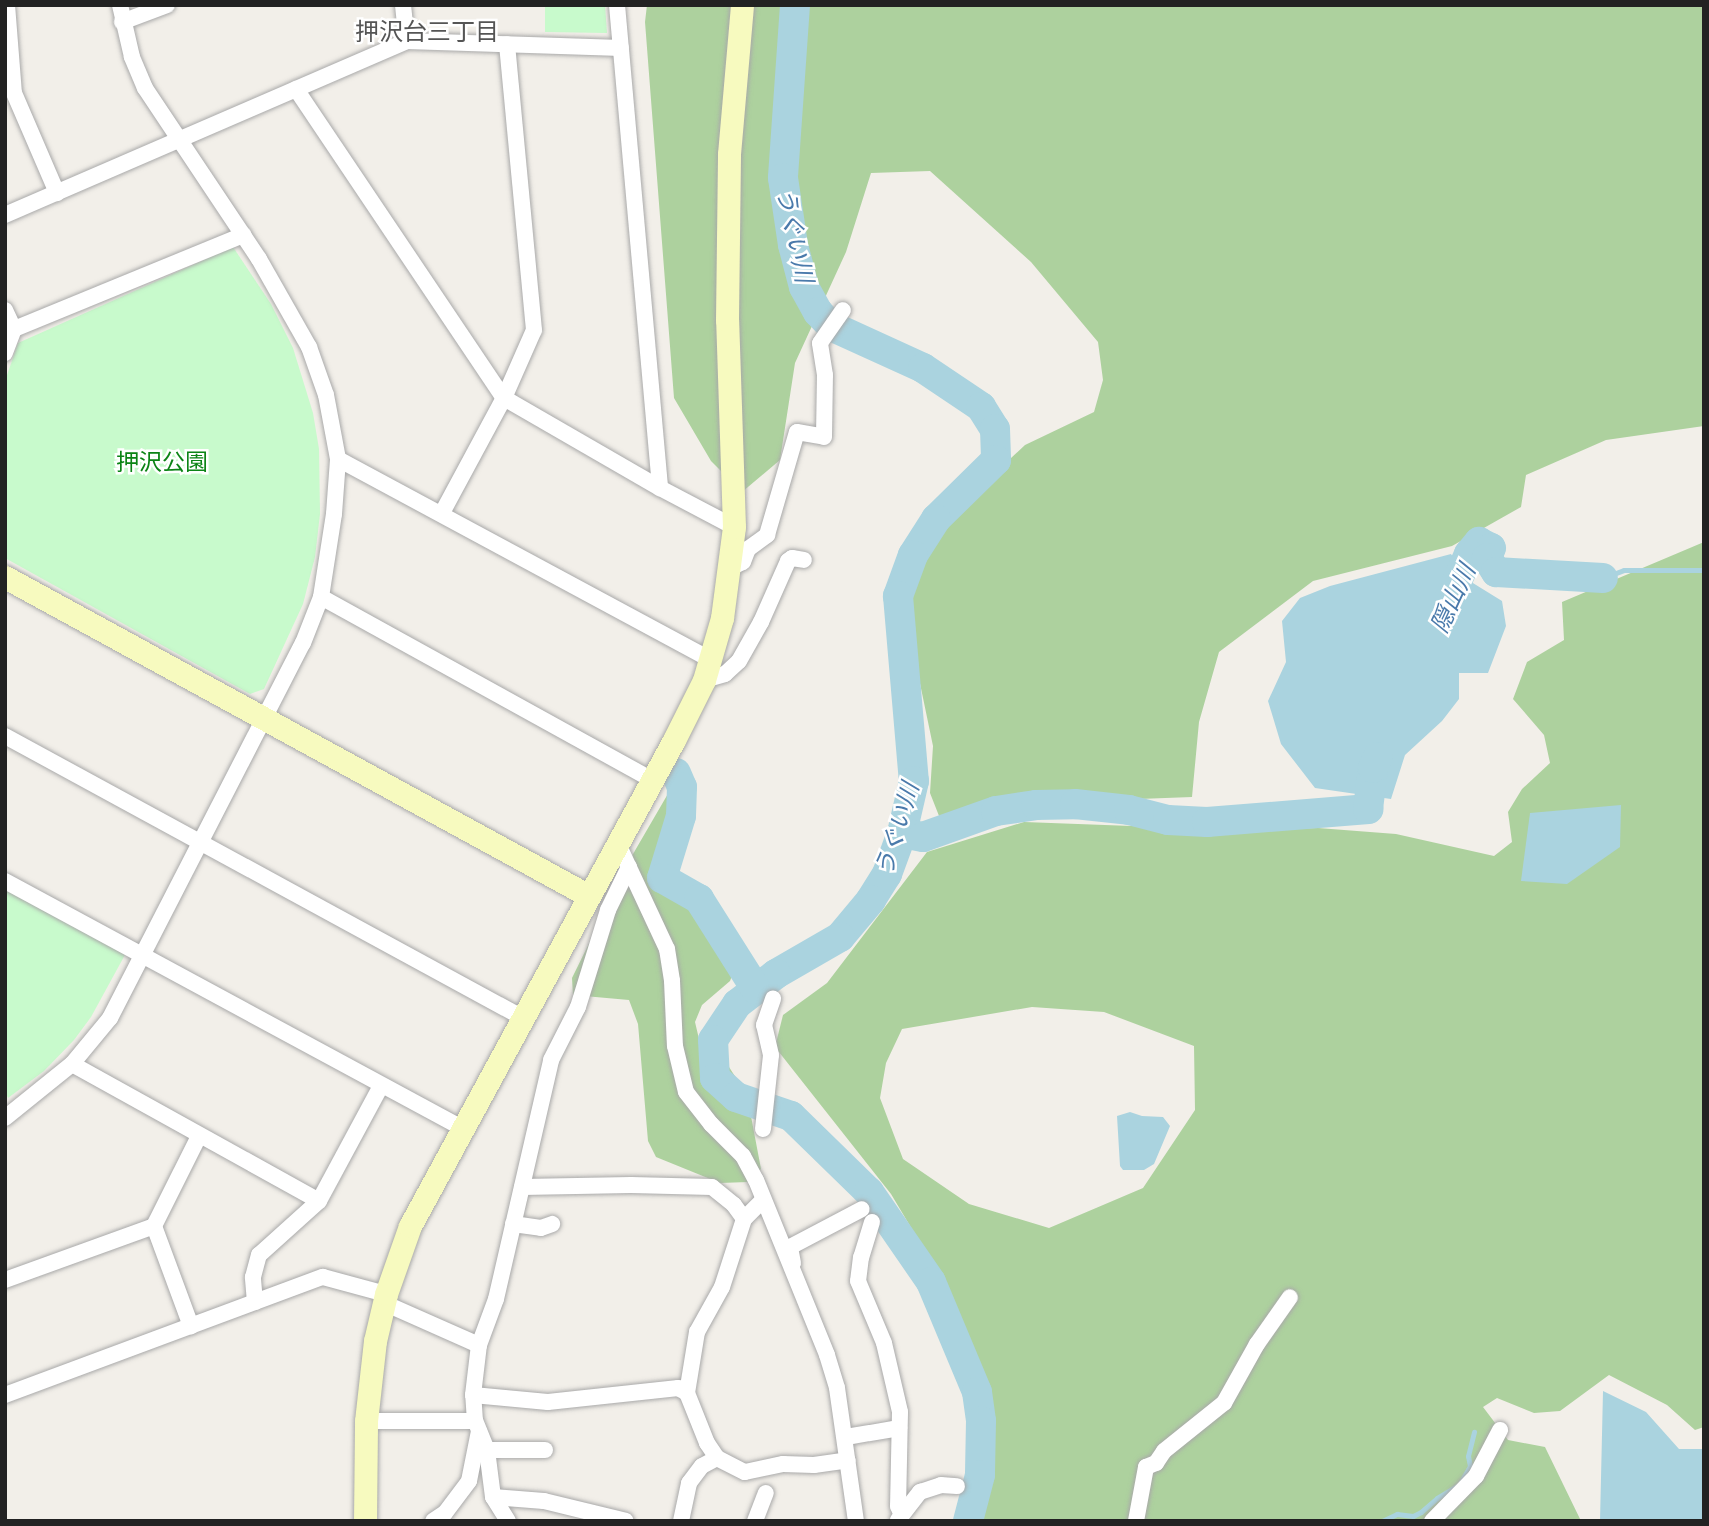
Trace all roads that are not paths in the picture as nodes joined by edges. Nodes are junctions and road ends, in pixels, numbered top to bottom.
1 (7, 5) edge
2 (167, 5) edge
3 (403, 5) edge
4 (617, 5) edge
5 (742, 5) edge
6 (121, 13) edge
7 (407, 41) junction
8 (507, 44) junction
9 (621, 48) junction
10 (296, 89) junction
11 (180, 139) junction
12 (57, 193) junction
13 (5, 215) edge
14 (243, 235) junction
15 (5, 310) edge
16 (842, 310) dead end
17 (14, 329) junction
18 (5, 353) edge
19 (504, 398) junction
20 (338, 458) junction
21 (660, 488) junction
22 (442, 513) junction
23 (734, 527) junction
24 (804, 560) dead end
25 (730, 568) junction
26 (5, 578) edge
27 (321, 597) junction
28 (706, 670) junction
29 (265, 719) junction
30 (5, 736) edge
31 (652, 780) junction
32 (199, 842) junction
33 (618, 844) junction
34 (629, 867) junction
35 (5, 881) edge
36 (589, 896) junction
37 (142, 954) junction
38 (773, 999) dead end
39 (523, 1018) junction
40 (72, 1064) junction
41 (381, 1086) junction
42 (6, 1115) edge
43 (462, 1128) junction
44 (763, 1129) dead end
45 (199, 1136) junction
46 (522, 1187) junction
47 (319, 1200) junction
48 (763, 1200) junction
49 (744, 1219) junction
50 (513, 1224) junction
51 (552, 1224) dead end
52 (154, 1226) junction
53 (790, 1266) junction
54 (5, 1280) edge
55 (1290, 1297) dead end
56 (385, 1299) junction
57 (255, 1302) junction
58 (191, 1326) junction
59 (479, 1345) junction
60 (687, 1394) junction
61 (5, 1395) edge
62 (473, 1395) junction
63 (366, 1421) junction
64 (477, 1426) junction
65 (899, 1428) junction
66 (1500, 1430) dead end
67 (846, 1437) junction
68 (487, 1450) junction
69 (545, 1450) dead end
70 (718, 1458) junction
71 (848, 1460) junction
72 (957, 1486) dead end
73 (766, 1493) dead end
74 (493, 1497) junction
75 (900, 1517) edge
76 (365, 1521) edge
77 (433, 1521) edge
78 (508, 1521) edge
79 (626, 1521) edge
80 (681, 1521) edge
81 (755, 1521) edge
82 (856, 1521) edge
83 (1136, 1521) edge
84 (1432, 1521) edge

1 - 12 street
2 - 6 street
3 - 7 street
4 - 9 street
5 - 23 street
6 - 11 street
7 - 8 street
7 - 10 street
8 - 9 street
8 - 19 street
9 - 21 street
10 - 11 street
10 - 19 street
11 - 12 street
11 - 14 street
12 - 13 street
14 - 17 street
14 - 20 street
15 - 17 street
16 - 25 street
17 - 18 street
19 - 21 street
19 - 22 street
20 - 22 street
20 - 27 street
21 - 23 street
22 - 28 street
23 - 25 street
24 - 28 street
25 - 28 street
26 - 29 street
27 - 29 street
27 - 31 street
28 - 31 street
29 - 32 street
29 - 36 street
30 - 32 street
31 - 33 street
32 - 37 street
32 - 39 street
33 - 34 street
33 - 36 street
34 - 46 street
34 - 48 street
35 - 37 street
36 - 39 street
37 - 40 street
37 - 41 street
38 - 44 street
39 - 43 street
40 - 42 street
40 - 45 street
41 - 43 street
41 - 47 street
43 - 56 street
45 - 47 street
45 - 52 street
46 - 49 street
46 - 50 street
47 - 57 street
48 - 49 street
48 - 53 street
49 - 60 street
50 - 51 street
50 - 59 street
52 - 54 street
52 - 58 street
53 - 65 street
53 - 67 street
55 - 83 street
56 - 57 street
56 - 59 street
56 - 63 street
57 - 58 street
58 - 61 street
59 - 62 street
60 - 62 street
60 - 70 street
62 - 64 street
63 - 64 street
63 - 76 street
64 - 68 street
64 - 77 street
65 - 67 street
65 - 75 street
66 - 84 street
67 - 71 street
68 - 69 street
68 - 74 street
70 - 71 street
70 - 80 street
71 - 82 street
72 - 75 street
73 - 81 street
74 - 78 street
74 - 79 street

